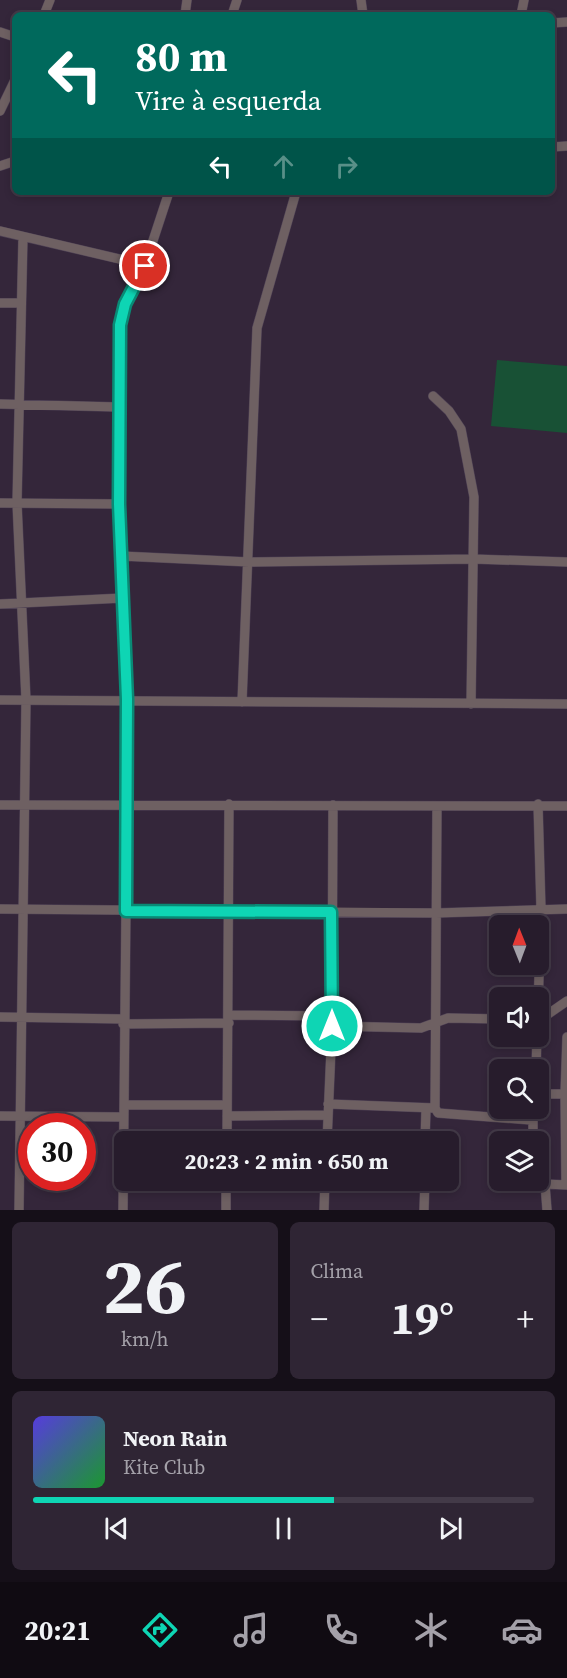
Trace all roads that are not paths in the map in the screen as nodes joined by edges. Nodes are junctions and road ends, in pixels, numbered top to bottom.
1 (12, 86) edge
2 (0, 111) edge
3 (168, 195) edge
4 (295, 195) edge
5 (0, 231) edge
6 (23, 237) junction
7 (145, 266) junction
8 (0, 303) edge
9 (21, 303) junction
10 (433, 396) dead end
11 (0, 404) edge
12 (21, 405) junction
13 (118, 406) junction
14 (0, 503) edge
15 (18, 503) junction
16 (119, 504) junction
17 (121, 556) junction
18 (473, 559) junction
19 (249, 562) junction
20 (567, 562) edge
21 (123, 598) junction
22 (20, 603) junction
23 (0, 604) edge
24 (127, 699) junction
25 (0, 700) edge
26 (26, 700) junction
27 (242, 702) junction
28 (471, 704) junction
29 (567, 704) edge
30 (229, 804) junction
31 (538, 804) junction
32 (0, 805) edge
33 (24, 805) junction
34 (127, 805) junction
35 (333, 805) junction
36 (437, 806) junction
37 (567, 806) edge
38 (0, 909) edge
39 (541, 909) junction
40 (567, 909) edge
41 (23, 910) junction
42 (126, 911) junction
43 (229, 912) junction
44 (331, 912) junction
45 (436, 913) junction
46 (539, 987) edge
47 (567, 1001) edge
48 (549, 1013) edge
49 (332, 1016) junction
50 (0, 1017) edge
51 (22, 1017) junction
52 (489, 1018) edge
53 (229, 1019) junction
54 (124, 1022) junction
55 (436, 1023) junction
56 (332, 1026) junction
57 (567, 1037) edge
58 (549, 1094) edge
59 (566, 1094) edge
60 (123, 1105) junction
61 (227, 1105) junction
62 (430, 1108) junction
63 (328, 1110) junction
64 (21, 1113) edge
65 (0, 1116) edge
66 (227, 1116) junction
67 (18, 1117) edge
68 (96, 1117) edge
69 (123, 1117) junction
70 (531, 1120) joint
71 (227, 1131) edge
72 (327, 1131) edge
73 (427, 1131) edge
74 (532, 1131) edge
75 (549, 1184) edge
76 (567, 1185) edge
77 (19, 1191) edge
78 (226, 1191) edge
79 (325, 1191) edge
80 (425, 1191) edge
81 (547, 1191) edge
82 (19, 1210) edge
83 (123, 1210) edge
84 (226, 1210) edge
85 (324, 1210) edge
86 (424, 1210) edge
87 (548, 1210) edge

1 - 2 street
3 - 7 street
4 - 19 street
5 - 6 street
6 - 7 street
6 - 9 street
7 - 13 street
8 - 9 street
9 - 12 street
10 - 18 street
11 - 12 street
12 - 13 street
12 - 15 street
13 - 16 street
14 - 15 street
15 - 16 street
15 - 22 street
16 - 17 street
17 - 19 street
17 - 21 street
18 - 19 street
18 - 20 street
18 - 28 street
19 - 27 street
21 - 22 street
21 - 24 street
22 - 23 street
22 - 26 street
24 - 26 street
24 - 27 street
24 - 34 street
25 - 26 street
26 - 33 street
27 - 28 street
28 - 29 street
30 - 34 street
30 - 35 street
30 - 43 street
31 - 36 street
31 - 37 street
31 - 39 street
32 - 33 street
33 - 34 street
33 - 41 street
34 - 42 street
35 - 36 street
35 - 44 street
36 - 45 street
38 - 41 street
39 - 40 street
39 - 45 street
39 - 46 street
41 - 42 street
41 - 51 street
42 - 43 street
42 - 54 street
43 - 44 street
43 - 53 street
44 - 45 street
44 - 49 street
45 - 55 street
47 - 48 street
49 - 53 street
49 - 56 street
50 - 51 street
51 - 54 street
51 - 64 street
52 - 55 street
53 - 54 street
53 - 61 street
54 - 60 street
55 - 56 street
55 - 62 street
56 - 63 street
57 - 59 street
58 - 59 street
59 - 76 street
60 - 61 street
60 - 69 street
61 - 66 street
62 - 63 street
62 - 70 street
62 - 73 street
63 - 66 street
63 - 72 street
65 - 67 street
66 - 71 street
68 - 69 street
69 - 83 street
70 - 74 street
75 - 76 street
77 - 82 street
78 - 84 street
79 - 85 street
80 - 86 street
81 - 87 street

